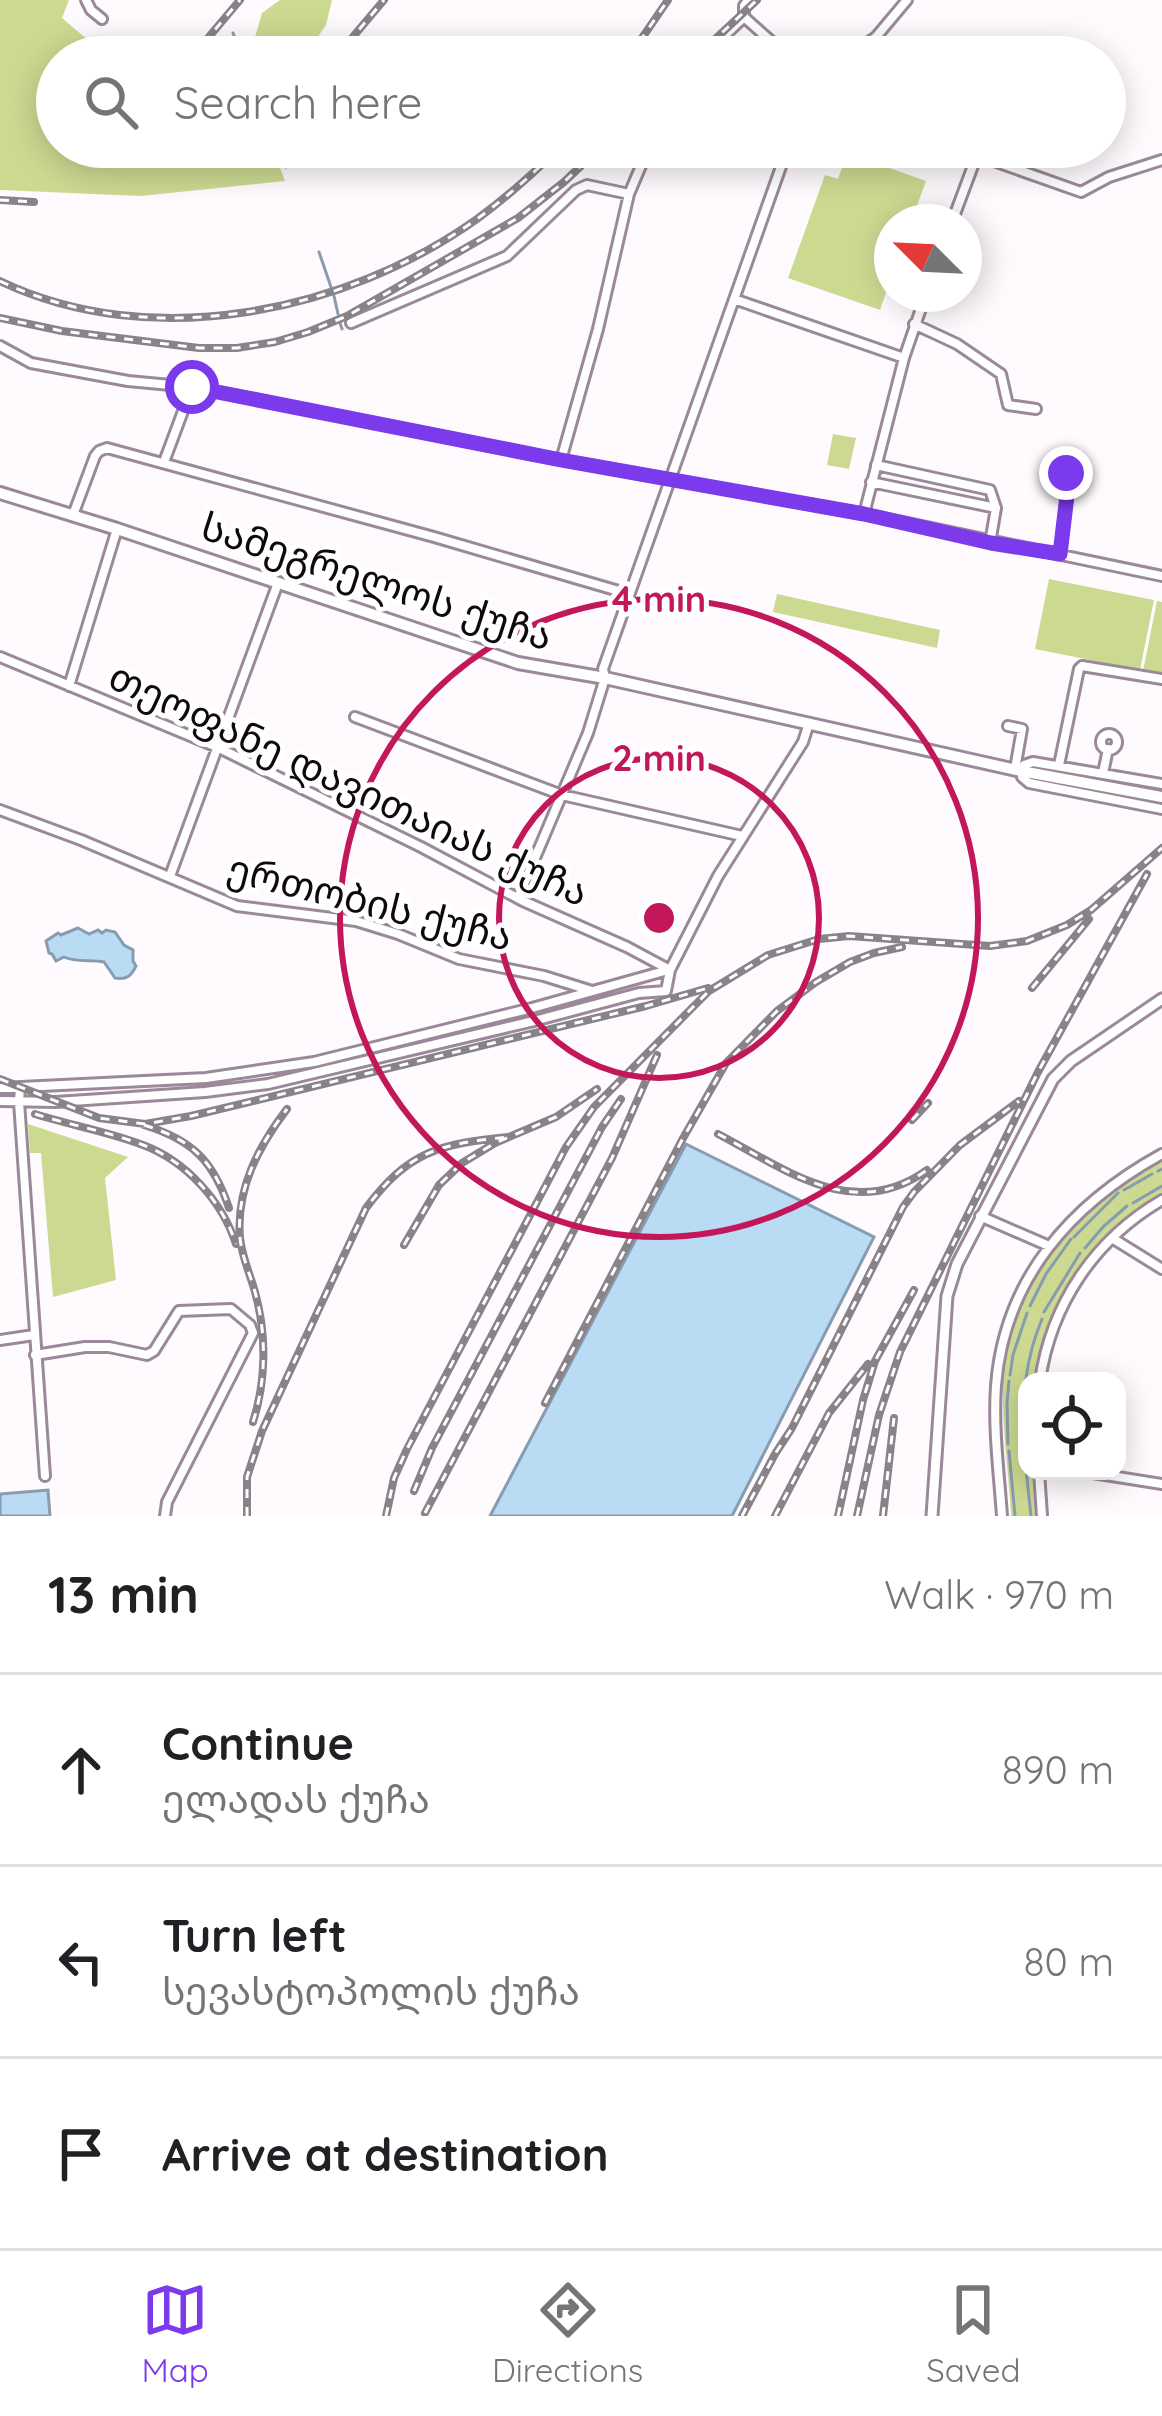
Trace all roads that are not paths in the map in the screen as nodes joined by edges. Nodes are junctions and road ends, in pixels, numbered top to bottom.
1 (86, 0) edge
2 (748, 0) edge
3 (907, 0) edge
4 (744, 16) junction
5 (102, 19) dead end
6 (724, 36) edge
7 (766, 36) edge
8 (877, 36) edge
9 (1162, 160) edge
10 (640, 168) edge
11 (781, 168) edge
12 (972, 168) edge
13 (1013, 168) edge
14 (628, 194) junction
15 (959, 204) edge
16 (734, 299) junction
17 (919, 312) edge
18 (351, 323) dead end
19 (914, 324) junction
20 (0, 346) edge
21 (904, 358) junction
22 (192, 387) junction
23 (1036, 409) dead end
24 (561, 460) junction
25 (164, 462) junction
26 (876, 465) junction
27 (1048, 469) dead end
28 (669, 480) junction
29 (872, 482) junction
30 (0, 493) edge
31 (996, 508) junction
32 (864, 514) junction
33 (74, 515) junction
34 (117, 529) junction
35 (991, 543) junction
36 (1060, 554) junction
37 (1162, 576) edge
38 (278, 583) junction
39 (629, 594) junction
40 (0, 657) edge
41 (605, 678) junction
42 (1162, 680) edge
43 (70, 686) junction
44 (355, 717) dead end
45 (810, 722) junction
46 (1008, 727) dead end
47 (217, 747) junction
48 (1108, 749) dead end
49 (1059, 765) junction
50 (1018, 770) junction
51 (1103, 773) junction
52 (1162, 784) edge
53 (562, 795) junction
54 (1162, 797) edge
55 (0, 809) edge
56 (1162, 809) edge
57 (743, 836) junction
58 (170, 876) junction
59 (518, 898) junction
60 (670, 970) junction
61 (594, 992) junction
62 (1162, 999) edge
63 (20, 1087) junction
64 (0, 1088) edge
65 (0, 1101) edge
66 (19, 1102) junction
67 (1162, 1154) edge
68 (1162, 1200) edge
69 (980, 1216) junction
70 (1112, 1238) junction
71 (1048, 1246) junction
72 (1162, 1268) edge
73 (34, 1335) junction
74 (0, 1340) edge
75 (35, 1355) junction
76 (1042, 1372) edge
77 (45, 1476) dead end
78 (1126, 1478) edge
79 (1040, 1480) edge
80 (1162, 1484) edge
81 (165, 1516) edge
82 (932, 1516) edge
83 (1002, 1516) edge
84 (1042, 1516) edge

1 - 5 street
2 - 4 street
3 - 8 street
4 - 6 street
4 - 7 street
9 - 13 street
10 - 14 street
11 - 16 street
12 - 15 street
14 - 18 street
14 - 24 street
16 - 21 street
16 - 28 street
17 - 19 street
19 - 21 street
19 - 23 street
20 - 22 street
21 - 26 street
22 - 24 street
22 - 25 street
24 - 28 street
25 - 33 street
25 - 39 street
26 - 29 street
26 - 31 street
27 - 36 street
28 - 32 street
28 - 39 street
29 - 31 street
29 - 32 street
30 - 33 main road, სამეგრელოს ქუჩა
31 - 35 street
32 - 35 street
33 - 34 main road, სამეგრელოს ქუჩა
34 - 38 main road, სამეგრელოს ქუჩა
34 - 43 street
35 - 36 street
36 - 37 street
38 - 41 main road, სამეგრელოს ქუჩა
38 - 47 street
39 - 41 street
40 - 43 street, თეოფანე დავითაიას ქუჩა
41 - 45 main road, სამეგრელოს ქუჩა
41 - 53 street
42 - 49 street
43 - 47 street, თეოფანე დავითაიას ქუჩა
44 - 53 street
45 - 50 main road, სამეგრელოს ქუჩა
45 - 57 street
46 - 50 street
47 - 58 street
47 - 59 street, თეოფანე დავითაიას ქუჩა
48 - 51 street
49 - 50 street
49 - 51 street
50 - 54 main road, სამეგრელოს ქუჩა
50 - 56 street
51 - 52 street
53 - 57 street
53 - 59 street
55 - 58 street, ერთობის ქუჩა
57 - 60 street
58 - 61 street, ერთობის ქუჩა
59 - 60 street, თეოფანე დავითაიას ქუჩა
60 - 61 street
60 - 66 street
61 - 63 street
62 - 69 street
63 - 64 street
63 - 66 street
65 - 66 street
66 - 73 street
67 - 71 street
68 - 70 street
69 - 71 street
69 - 82 street
70 - 72 street
70 - 76 street
71 - 83 street
73 - 74 street
73 - 75 street
75 - 77 street
75 - 81 street
78 - 80 street
79 - 84 street

